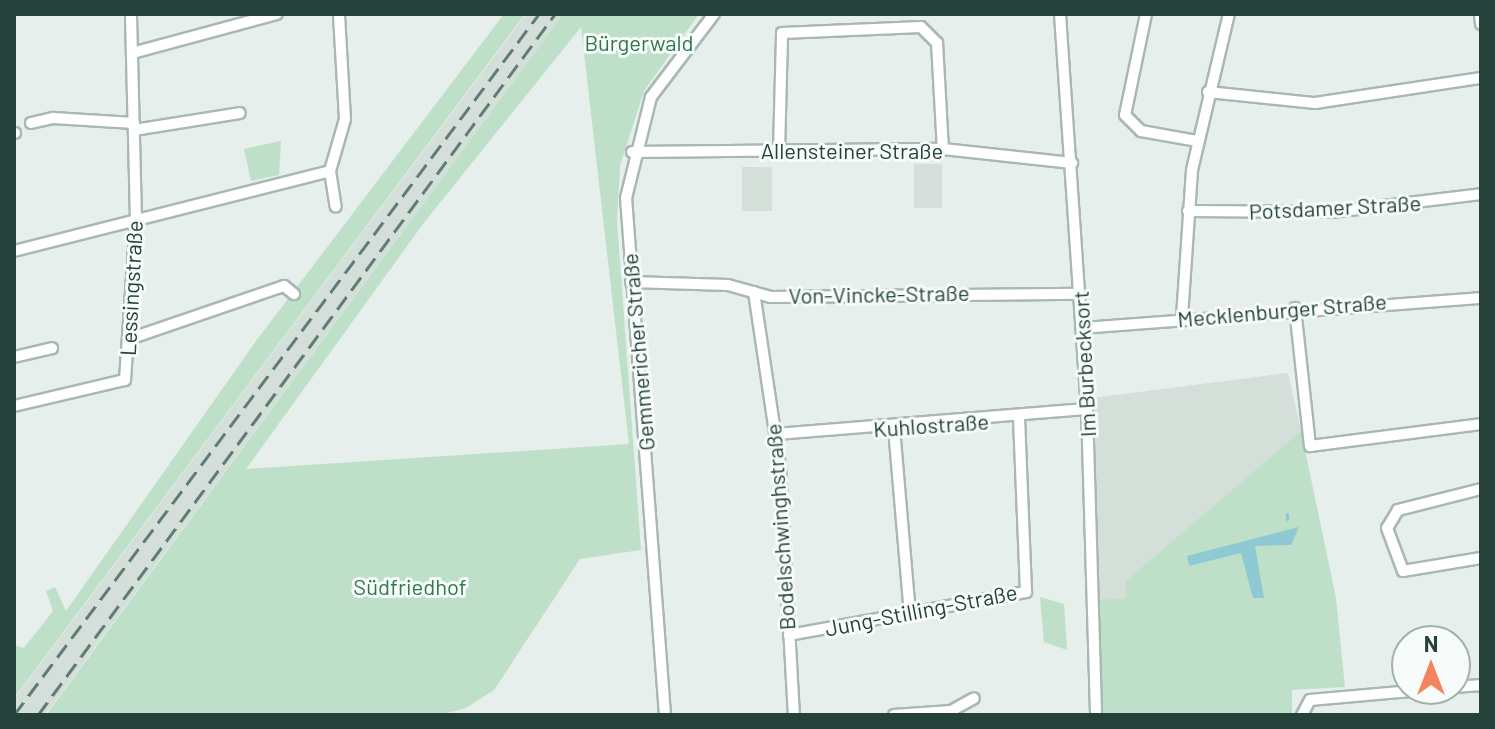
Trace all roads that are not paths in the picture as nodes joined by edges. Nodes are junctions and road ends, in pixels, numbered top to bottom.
1 (131, 14) edge
2 (277, 14) edge
3 (339, 14) edge
4 (714, 14) edge
5 (1060, 14) edge
6 (1146, 14) edge
7 (1229, 14) edge
8 (1480, 14) edge
9 (1481, 24) edge
10 (132, 53) junction
11 (1481, 78) edge
12 (1208, 92) junction
13 (240, 113) dead end
14 (31, 123) dead end
15 (134, 126) junction
16 (1198, 141) junction
17 (943, 149) junction
18 (779, 151) junction
19 (632, 152) junction
20 (1072, 163) junction
21 (330, 171) junction
22 (1481, 194) edge
23 (336, 207) dead end
24 (1188, 211) junction
25 (136, 220) junction
26 (14, 251) edge
27 (631, 282) junction
28 (754, 292) junction
29 (294, 294) dead end
30 (1080, 294) junction
31 (1481, 298) edge
32 (1295, 308) junction
33 (1182, 317) junction
34 (1082, 328) junction
35 (129, 339) junction
36 (52, 348) dead end
37 (14, 357) edge
38 (14, 406) edge
39 (1087, 409) junction
40 (1019, 419) junction
41 (1481, 424) edge
42 (894, 428) junction
43 (775, 434) junction
44 (1481, 489) edge
45 (1481, 558) edge
46 (910, 614) junction
47 (789, 635) junction
48 (1391, 693) edge
49 (974, 698) dead end
50 (665, 715) edge
51 (794, 715) edge
52 (894, 715) edge
53 (1096, 715) edge
54 (1302, 715) edge

1 - 10 street, Lessingstraße
2 - 10 street
3 - 21 street
4 - 19 street, Gemmericher Straße
5 - 20 street, Im Burbecksort
6 - 16 street
7 - 12 street
8 - 9 street
10 - 15 street, Lessingstraße
11 - 12 street
12 - 16 street
13 - 15 street
14 - 15 street
15 - 25 street, Lessingstraße
16 - 24 street
17 - 18 street, Allensteiner Straße
17 - 18 street
17 - 20 street, Allensteiner Straße
18 - 19 street, Allensteiner Straße
19 - 27 street, Gemmericher Straße
20 - 30 street, Im Burbecksort
21 - 23 street
21 - 25 street
22 - 24 street, Potsdamer Straße
24 - 33 street
25 - 26 street
25 - 35 street, Lessingstraße
27 - 28 street, Von-Vincke-Straße
27 - 50 street, Gemmericher Straße
28 - 30 street, Von-Vincke-Straße
28 - 43 street, Bodelschwinghstraße
29 - 35 street
30 - 34 street, Im Burbecksort
31 - 32 street, Mecklenburger Straße
32 - 33 street, Mecklenburger Straße
32 - 41 street
33 - 34 street, Mecklenburger Straße
34 - 39 street, Im Burbecksort
35 - 38 street, Lessingstraße
36 - 37 street
39 - 40 street, Kuhlostraße
39 - 53 street, Im Burbecksort
40 - 42 street, Kuhlostraße
40 - 46 street, Jung-Stilling-Straße
42 - 43 street, Kuhlostraße
42 - 46 street
43 - 47 street, Bodelschwinghstraße
44 - 45 street
46 - 47 street, Jung-Stilling-Straße
47 - 51 street, Bodelschwinghstraße
48 - 54 street
49 - 52 street

